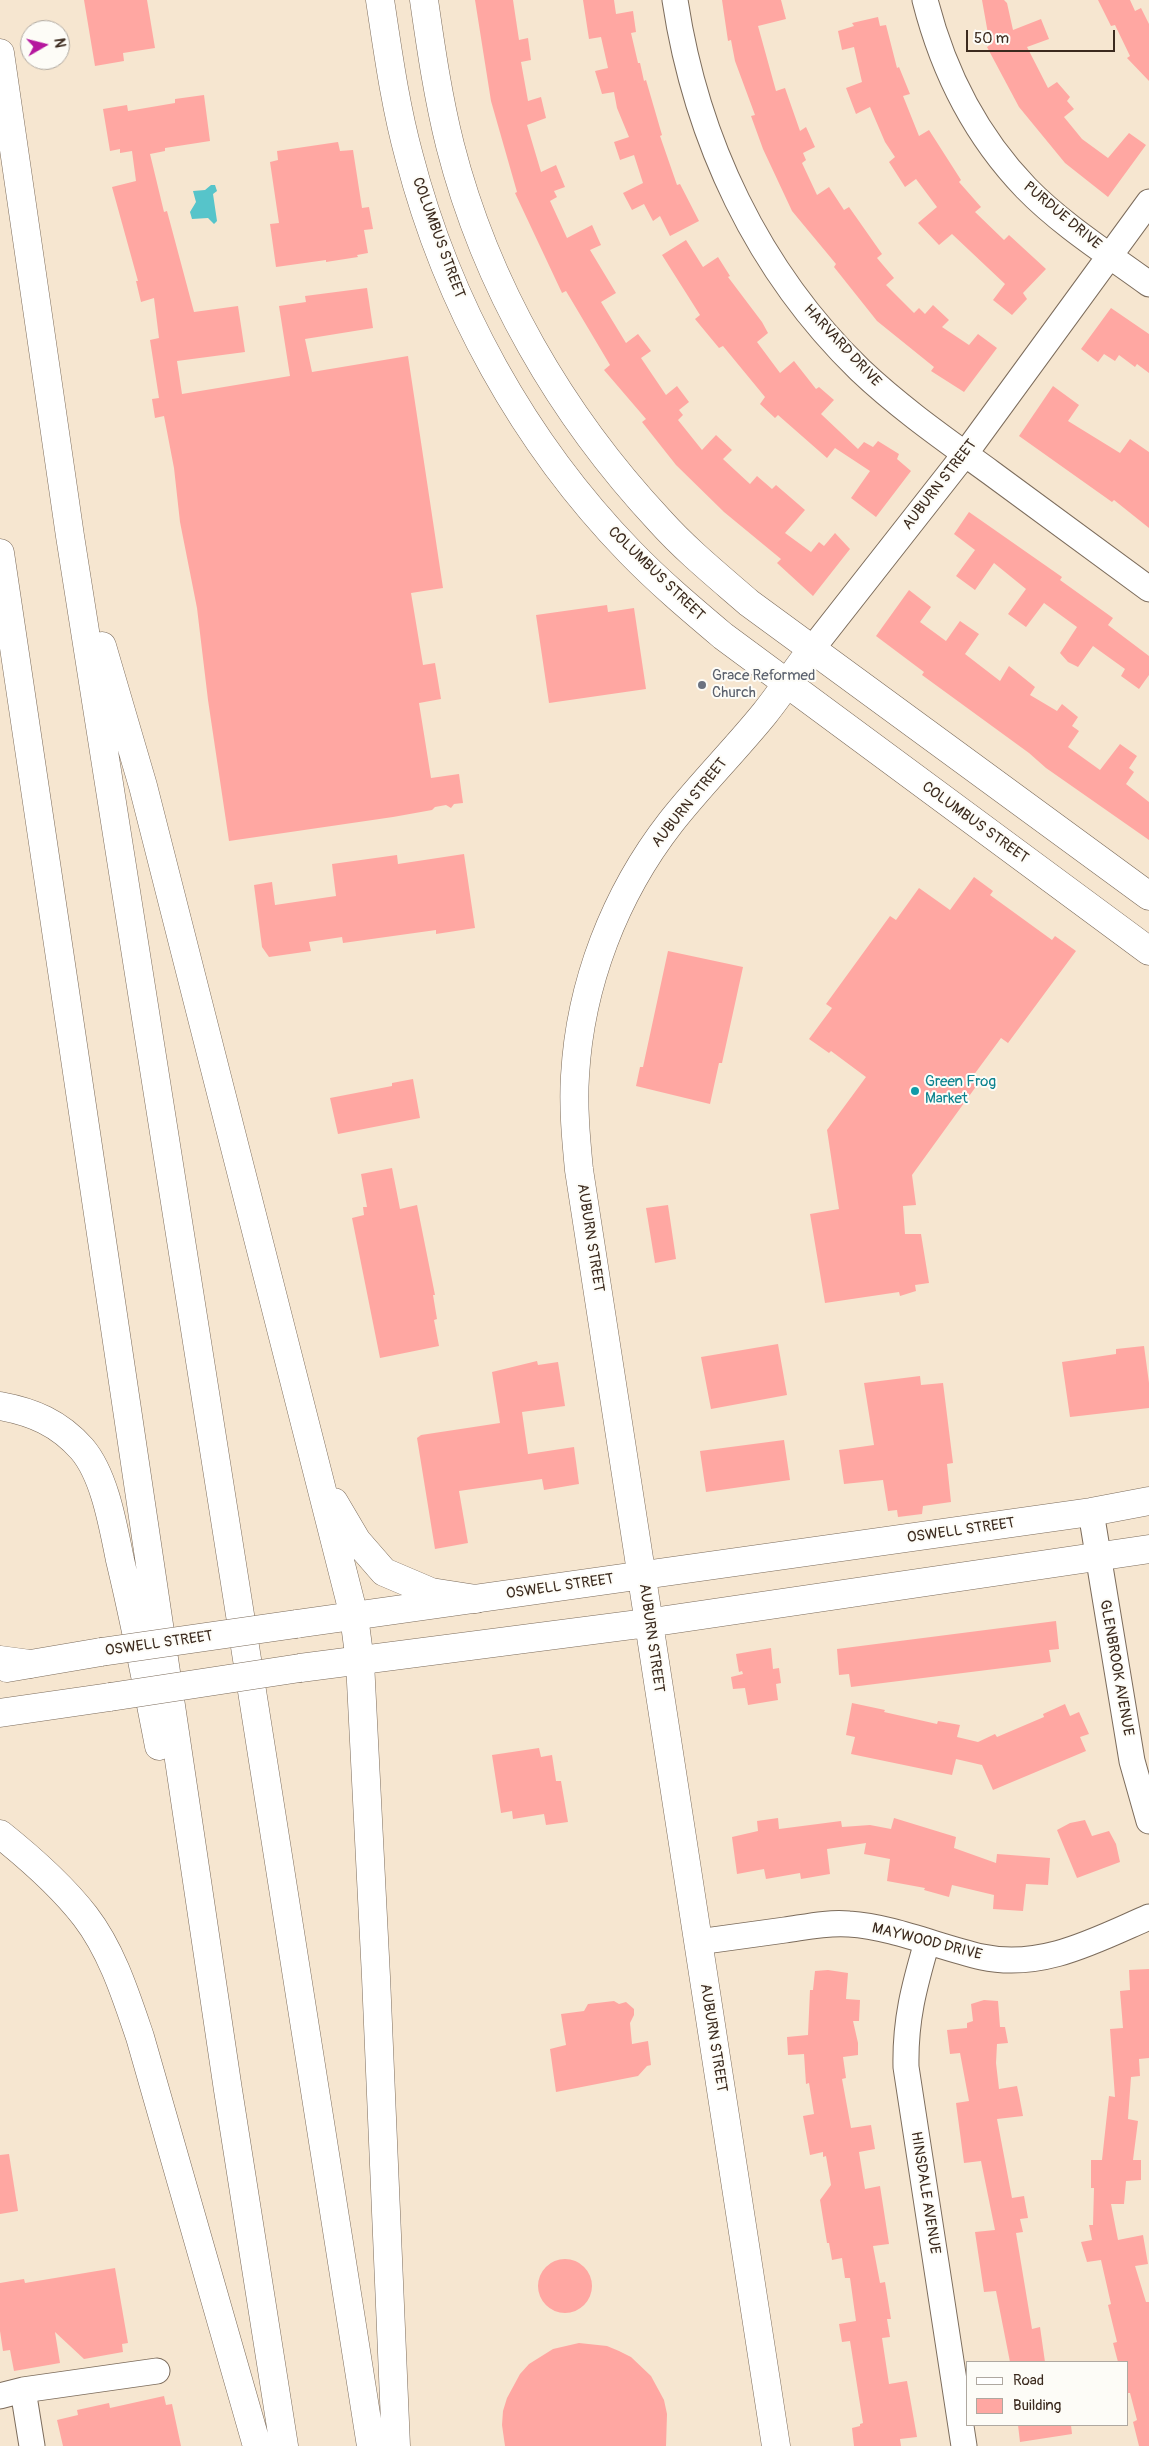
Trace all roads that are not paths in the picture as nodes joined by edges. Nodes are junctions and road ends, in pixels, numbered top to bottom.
1 (380, 0) edge
2 (424, 0) edge
3 (675, 0) edge
4 (924, 0) edge
5 (0, 53) edge
6 (1149, 202) edge
7 (1110, 256) junction
8 (1149, 284) edge
9 (964, 454) junction
10 (70, 536) junction
11 (0, 553) edge
12 (1149, 589) edge
13 (812, 649) junction
14 (786, 683) junction
15 (1149, 896) edge
16 (1149, 951) edge
17 (0, 1406) edge
18 (318, 1472) junction
19 (1149, 1501) edge
20 (1091, 1512) junction
21 (1149, 1550) edge
22 (1098, 1558) junction
23 (642, 1576) junction
24 (476, 1599) junction
25 (354, 1616) junction
26 (648, 1623) junction
27 (0, 1660) edge
28 (360, 1662) junction
29 (30, 1664) junction
30 (0, 1669) edge
31 (0, 1713) edge
32 (1149, 1821) edge
33 (0, 1834) edge
34 (1149, 1917) edge
35 (698, 1942) junction
36 (927, 1942) junction
37 (228, 2090) junction
38 (157, 2371) dead end
39 (12, 2393) edge
40 (32, 2446) edge
41 (257, 2446) edge
42 (284, 2446) edge
43 (371, 2446) edge
44 (396, 2446) edge
45 (776, 2446) edge
46 (964, 2446) edge

1 - 14 main road, COLUMBUS STREET
2 - 13 main road
3 - 9 street, HARVARD DRIVE
4 - 7 street, PURDUE DRIVE
5 - 10 main road
6 - 7 street, AUBURN STREET
7 - 8 street, PURDUE DRIVE
7 - 9 street, AUBURN STREET
9 - 12 street, HARVARD DRIVE
9 - 13 street, AUBURN STREET
10 - 18 main road
10 - 43 main road
11 - 37 main road
13 - 14 main road, AUBURN STREET
13 - 15 main road
14 - 16 main road, COLUMBUS STREET
14 - 23 main road, AUBURN STREET
17 - 37 main road
18 - 24 main road
18 - 25 main road
19 - 20 main road, OSWELL STREET
20 - 22 street, GLENBROOK AVENUE
20 - 23 main road, OSWELL STREET
21 - 22 main road
22 - 26 main road
22 - 32 street, GLENBROOK AVENUE
23 - 24 main road, OSWELL STREET
23 - 26 main road, AUBURN STREET
24 - 25 main road, OSWELL STREET
25 - 28 main road
25 - 29 main road, OSWELL STREET, bridge
26 - 28 main road
26 - 35 main road, AUBURN STREET
27 - 29 main road
28 - 31 main road, bridge
28 - 44 main road
29 - 30 main road, OSWELL STREET
33 - 41 main road
34 - 36 street, MAYWOOD DRIVE
35 - 36 street, MAYWOOD DRIVE
35 - 45 main road, AUBURN STREET
36 - 46 street, HINSDALE AVENUE
37 - 42 main road
38 - 39 street
39 - 40 street

